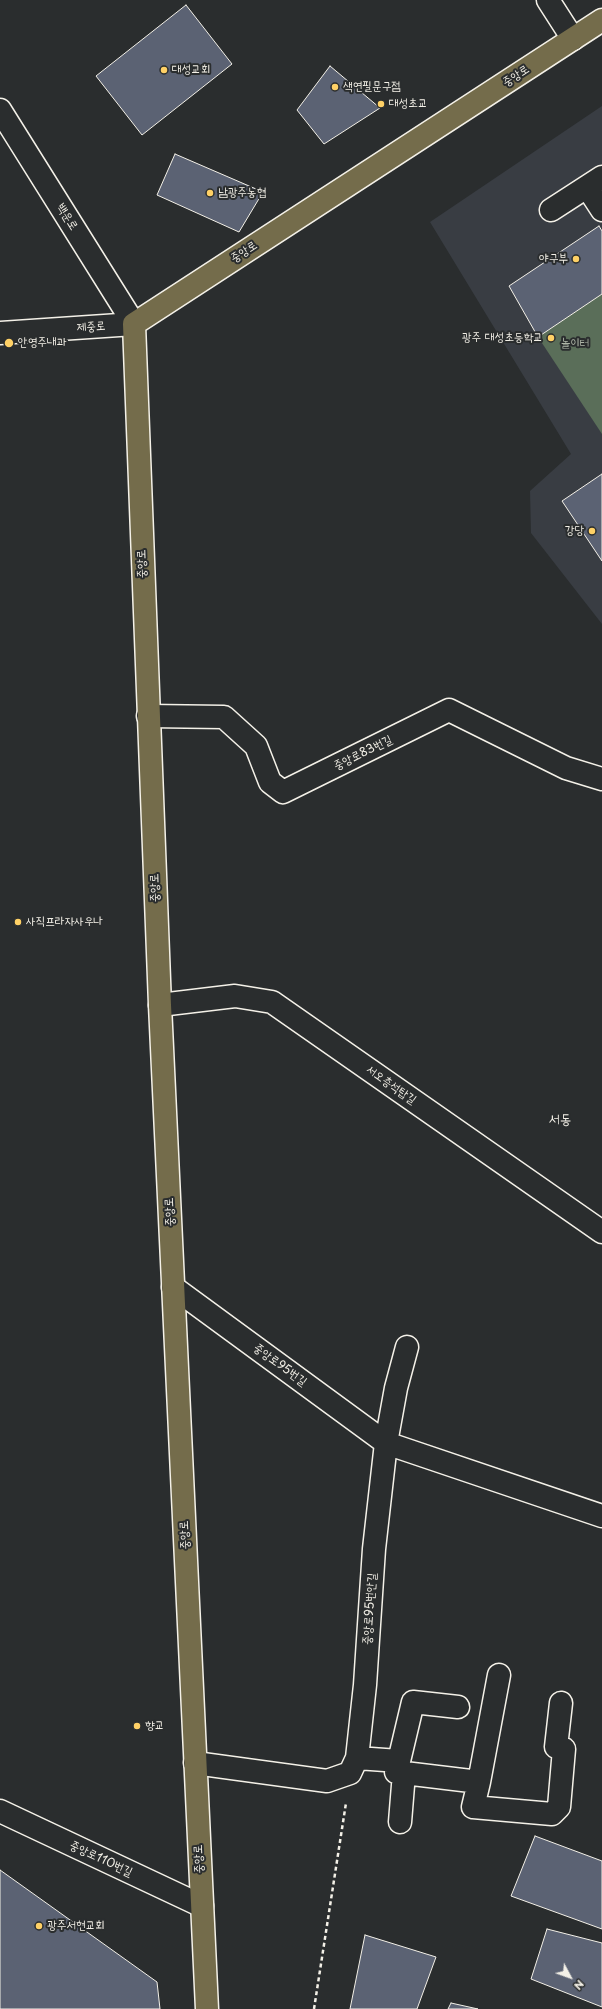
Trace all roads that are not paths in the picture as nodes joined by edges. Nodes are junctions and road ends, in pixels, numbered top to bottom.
1 (548, 0) edge
2 (602, 20) edge
3 (573, 40) junction
4 (0, 110) edge
5 (594, 182) edge
6 (551, 210) dead end
7 (602, 210) edge
8 (134, 324) junction
9 (0, 333) edge
10 (148, 716) junction
11 (602, 779) edge
12 (160, 1005) junction
13 (602, 1232) edge
14 (173, 1287) junction
15 (407, 1347) dead end
16 (386, 1443) junction
17 (602, 1516) edge
18 (499, 1675) dead end
19 (561, 1703) dead end
20 (458, 1707) dead end
21 (195, 1763) junction
22 (354, 1766) junction
23 (402, 1767) junction
24 (479, 1782) junction
25 (0, 1811) edge
26 (400, 1822) dead end
27 (202, 1906) junction
28 (207, 2009) edge

1 - 3 street
2 - 3 main road, 중앙로
3 - 8 main road, 중앙로
4 - 8 street, 백운로
5 - 6 street
5 - 7 street
8 - 9 street, 제중로
8 - 10 main road, 중앙로
10 - 11 street, 중앙로83번길
10 - 12 main road, 중앙로
12 - 13 street, 서오층석탑길
12 - 14 main road, 중앙로
14 - 16 street, 중앙로95번길
14 - 21 main road, 중앙로
15 - 16 street
16 - 17 street, 중앙로95번길
16 - 22 street, 중앙로95번안길
18 - 24 street
19 - 24 street
20 - 23 street
21 - 22 street
21 - 27 main road, 중앙로
22 - 23 street
23 - 24 street
23 - 26 street
25 - 27 street, 중앙로110번길
27 - 28 main road, 중앙로

